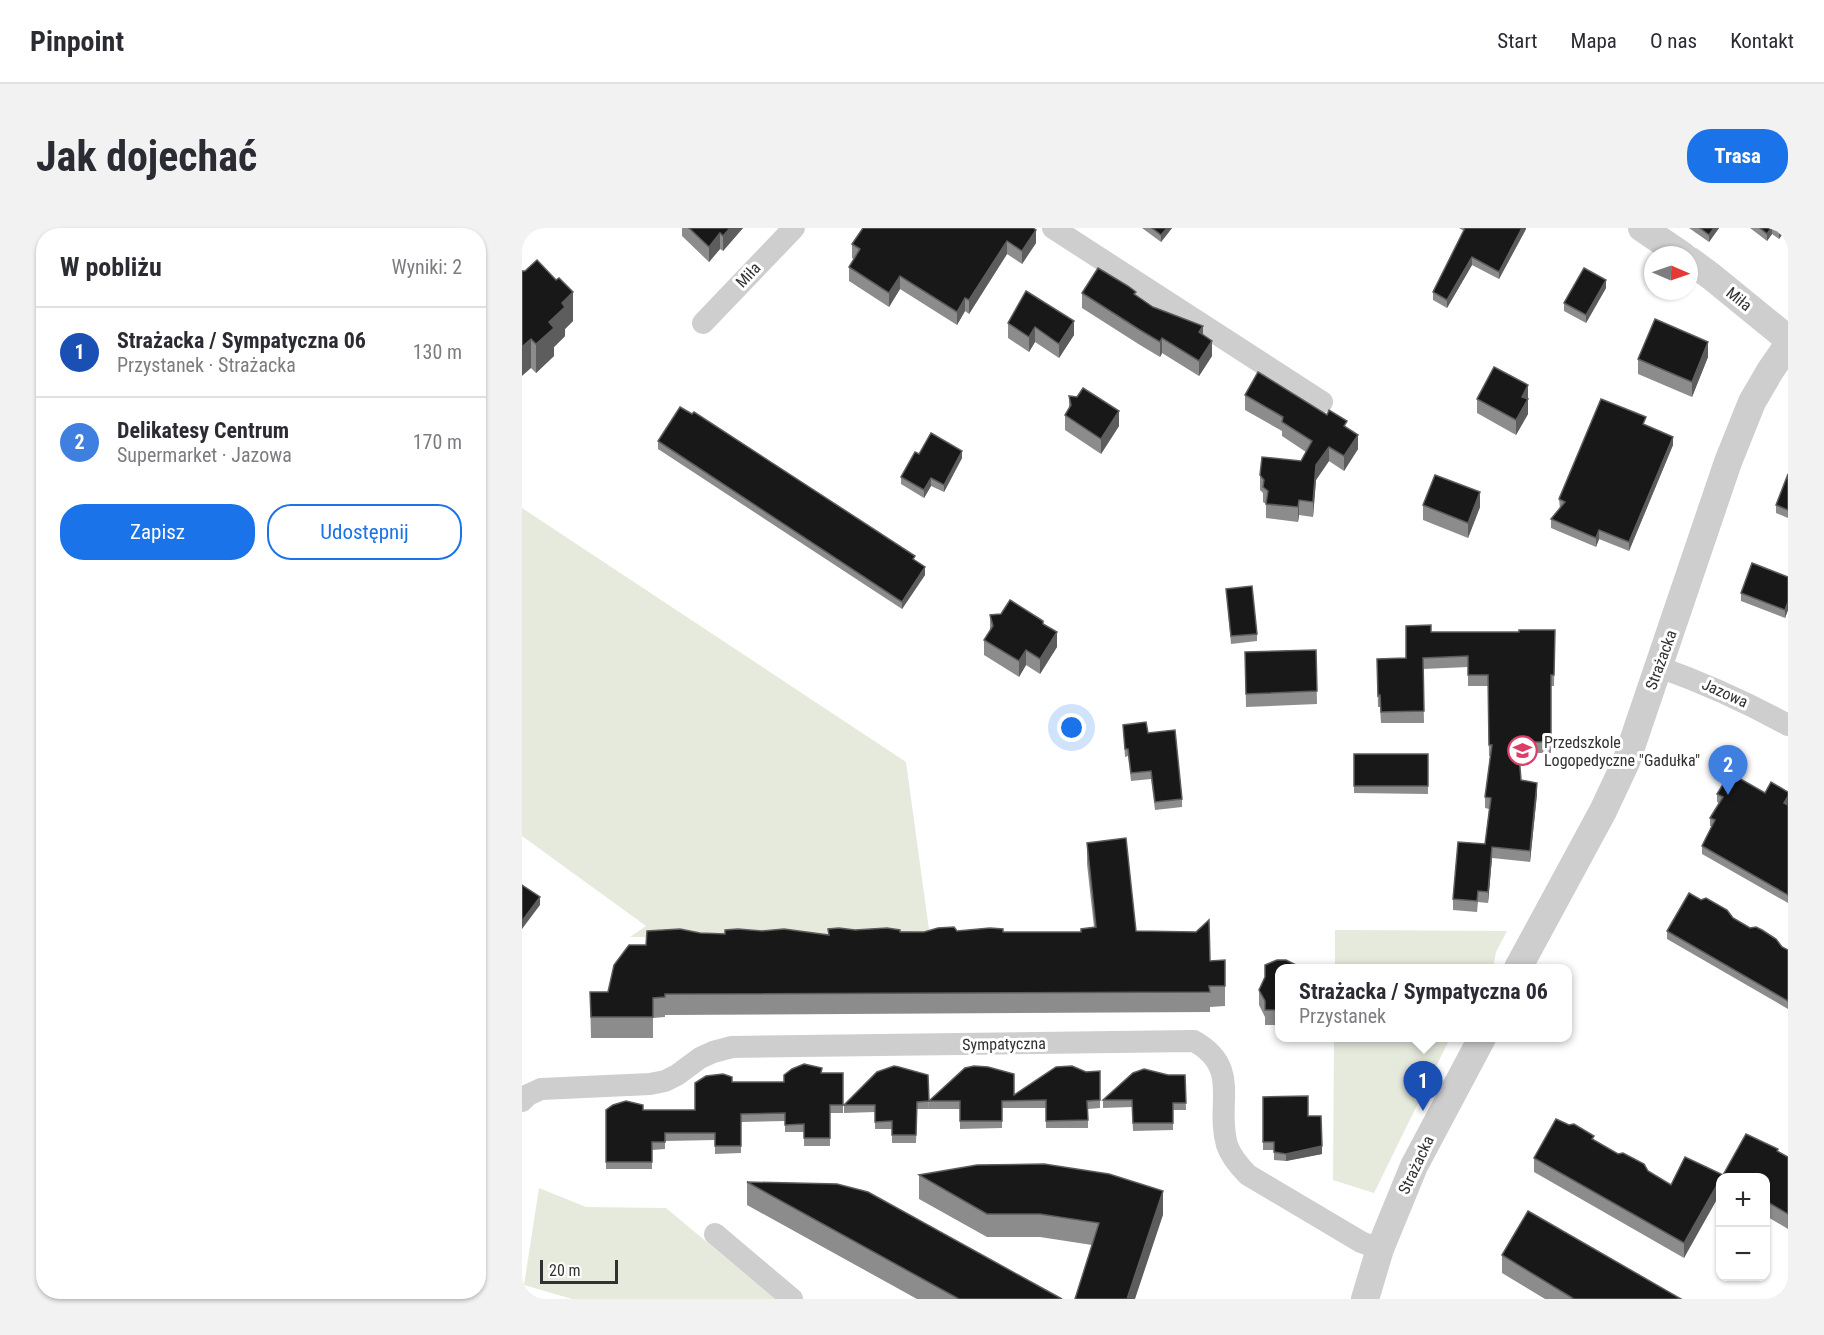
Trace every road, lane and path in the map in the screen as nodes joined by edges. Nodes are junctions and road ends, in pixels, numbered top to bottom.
1 (794, 228) edge
2 (1053, 228) edge
3 (1642, 228) edge
4 (1669, 246) edge
5 (1698, 267) edge
6 (703, 323) dead end
7 (1788, 339) edge
8 (1788, 345) edge
9 (1323, 402) dead end
10 (1659, 667) junction
11 (1788, 725) edge
12 (1521, 964) edge
13 (1480, 1042) edge
14 (522, 1101) edge
15 (716, 1234) dead end
16 (1380, 1249) junction
17 (792, 1299) edge
18 (1365, 1299) edge

1 - 6 street, Miła
2 - 9 street
3 - 4 street
5 - 7 street, Miła
8 - 10 street, Strażacka
10 - 11 street, Jazowa
10 - 12 street, Strażacka
13 - 16 street, Strażacka
14 - 16 street, Sympatyczna
15 - 17 street
16 - 18 street, Strażacka

